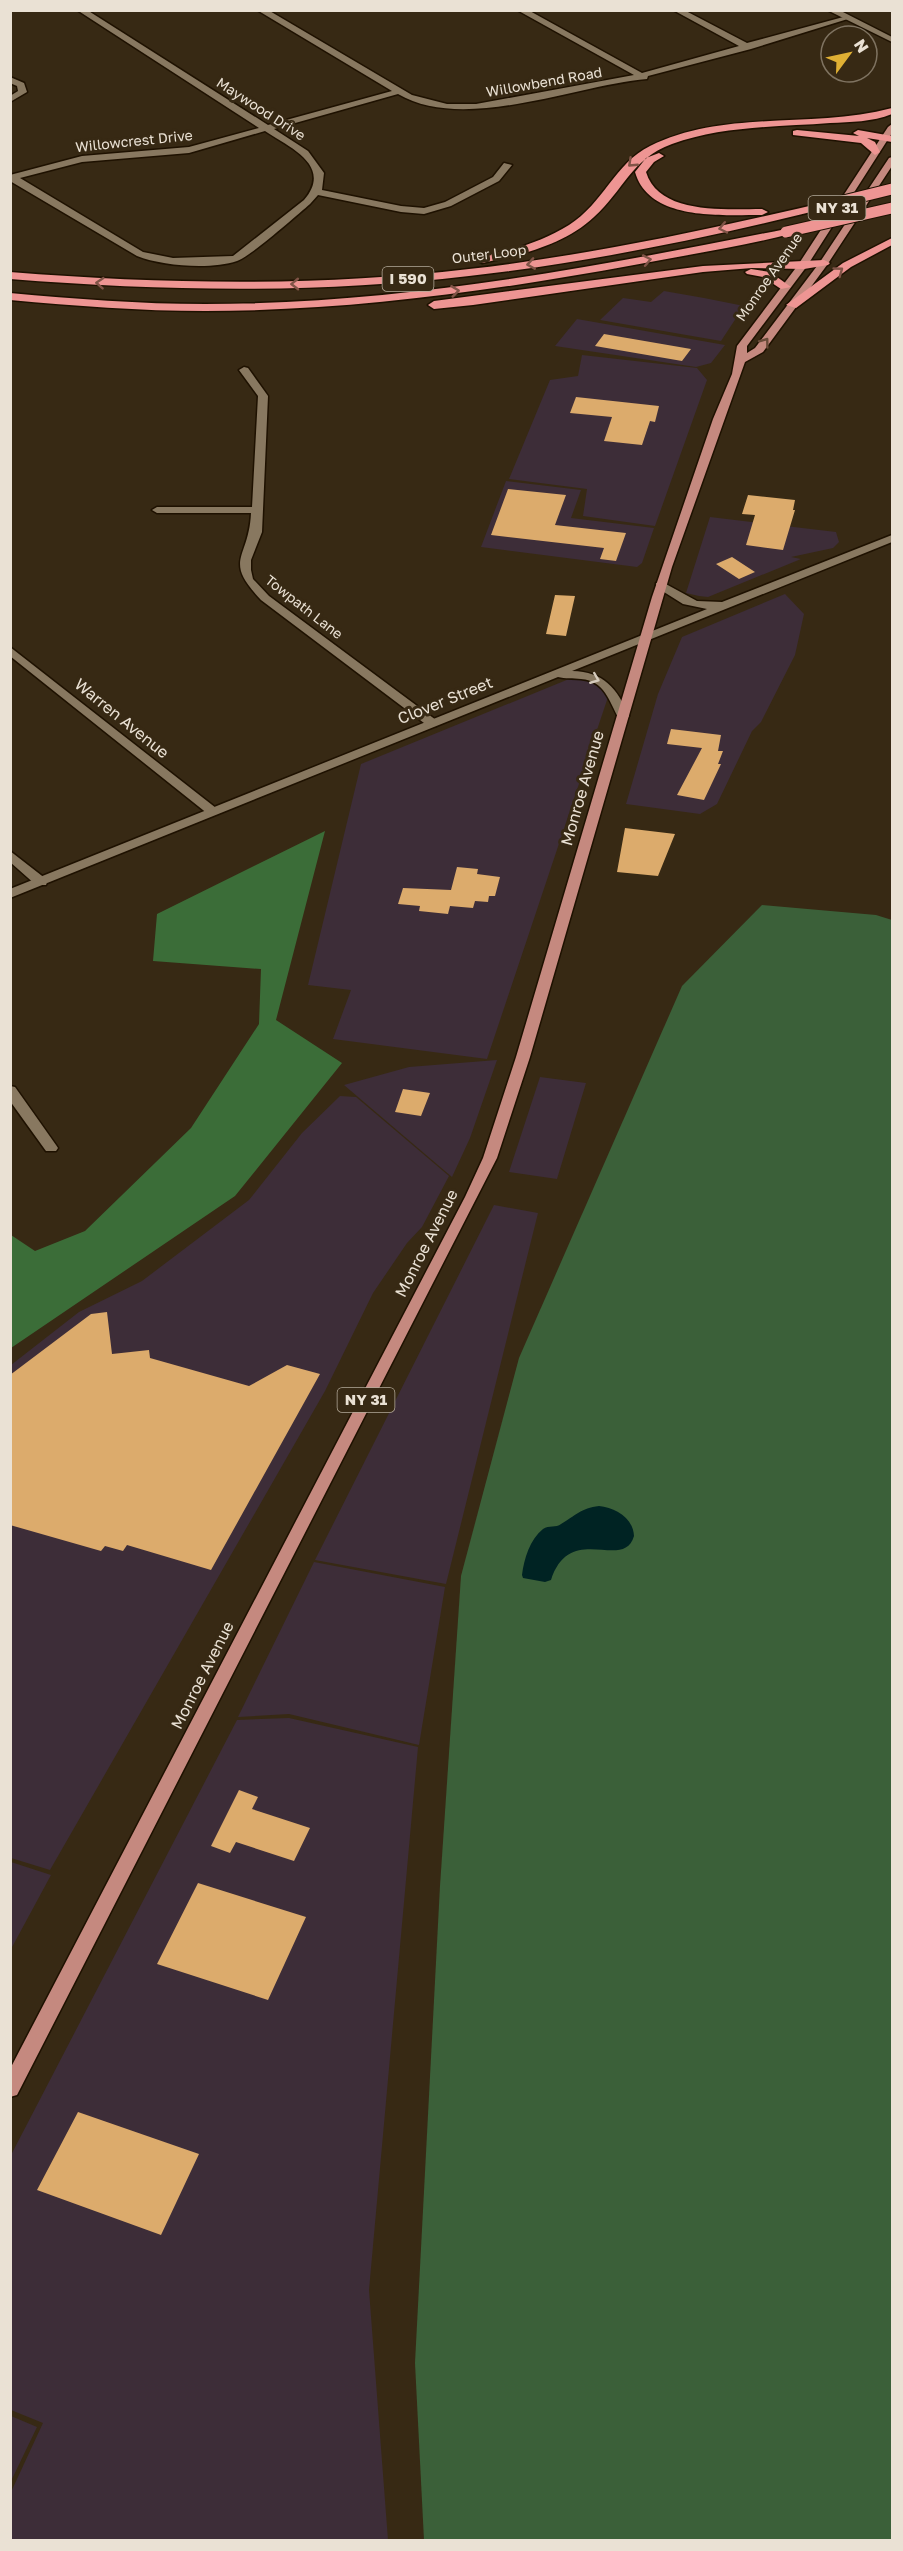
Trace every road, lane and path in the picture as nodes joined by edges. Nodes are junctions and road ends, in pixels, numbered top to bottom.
1 (81, 10) edge
2 (261, 10) edge
3 (521, 10) edge
4 (677, 10) edge
5 (831, 10) edge
6 (847, 18) junction
7 (892, 40) edge
8 (748, 46) junction
9 (644, 77) junction
10 (10, 78) edge
11 (400, 92) junction
12 (10, 100) edge
13 (892, 111) edge
14 (766, 126) junction
15 (892, 127) edge
16 (268, 129) junction
17 (889, 138) edge
18 (875, 152) junction
19 (892, 160) edge
20 (507, 165) dead end
21 (11, 177) edge
22 (892, 189) edge
23 (316, 192) junction
24 (892, 208) edge
25 (802, 210) junction
26 (892, 241) edge
27 (824, 263) junction
28 (802, 266) junction
29 (686, 273) junction
30 (10, 275) edge
31 (317, 284) junction
32 (785, 286) junction
33 (10, 296) edge
34 (792, 305) junction
35 (187, 307) junction
36 (742, 360) junction
37 (244, 370) dead end
38 (157, 510) dead end
39 (256, 510) junction
40 (892, 538) edge
41 (660, 585) junction
42 (728, 604) junction
43 (646, 638) junction
44 (10, 650) edge
45 (547, 677) junction
46 (623, 716) junction
47 (432, 723) junction
48 (212, 811) junction
49 (10, 855) edge
50 (41, 882) junction
51 (10, 894) edge
52 (10, 1090) edge
53 (51, 1148) dead end
54 (10, 2089) edge

1 - 16 street, Maywood Drive
2 - 11 street, Willowbend Road
3 - 9 street
4 - 8 street
5 - 6 street
6 - 7 street
6 - 8 street, Willowbend Road
8 - 9 street, Willowbend Road
9 - 11 street, Willowbend Road
10 - 12 street
11 - 16 street, Willowcrest Drive
13 - 14 highway
14 - 17 highway
14 -> 31 highway
15 - 17 main road, Monroe Avenue / NY 31
16 - 21 street, Willowcrest Drive
16 - 23 street, Maywood Drive
17 - 18 main road, Monroe Avenue / NY 31
18 - 25 highway
18 - 28 main road, Monroe Avenue / NY 31
19 - 27 main road, Monroe Avenue / NY 31
20 - 23 street
21 - 23 street
22 - 25 highway, Outer Loop / I 590, bridge
35 -> 24 highway, Outer Loop / I 590, bridge
25 -> 31 highway, Outer Loop / I 590
34 -> 26 highway
27 - 28 highway
27 - 34 main road, Monroe Avenue / NY 31
28 - 29 highway
28 - 32 main road, Monroe Avenue / NY 31
29 - 32 highway
29 - 35 highway
31 -> 30 highway, Outer Loop / I 590
32 - 36 main road, Monroe Avenue / NY 31
33 - 35 highway, Outer Loop / I 590
36 -> 34 main road, Monroe Avenue / NY 31
36 - 41 main road, Monroe Avenue / NY 31
37 - 39 street, Towpath Lane
38 - 39 street
39 - 47 street, Towpath Lane
40 - 42 street, Clover Street
41 - 42 street
41 - 43 main road, Monroe Avenue / NY 31
42 - 43 street, Clover Street
43 - 45 street, Clover Street
43 - 46 main road, Monroe Avenue / NY 31
44 - 48 street, Warren Avenue
45 -> 46 street
45 - 47 street, Clover Street
46 - 54 main road, Monroe Avenue / NY 31
47 - 48 street, Clover Street
48 - 50 street, Clover Street
49 - 50 street
50 - 51 street, Clover Street
52 - 53 street

